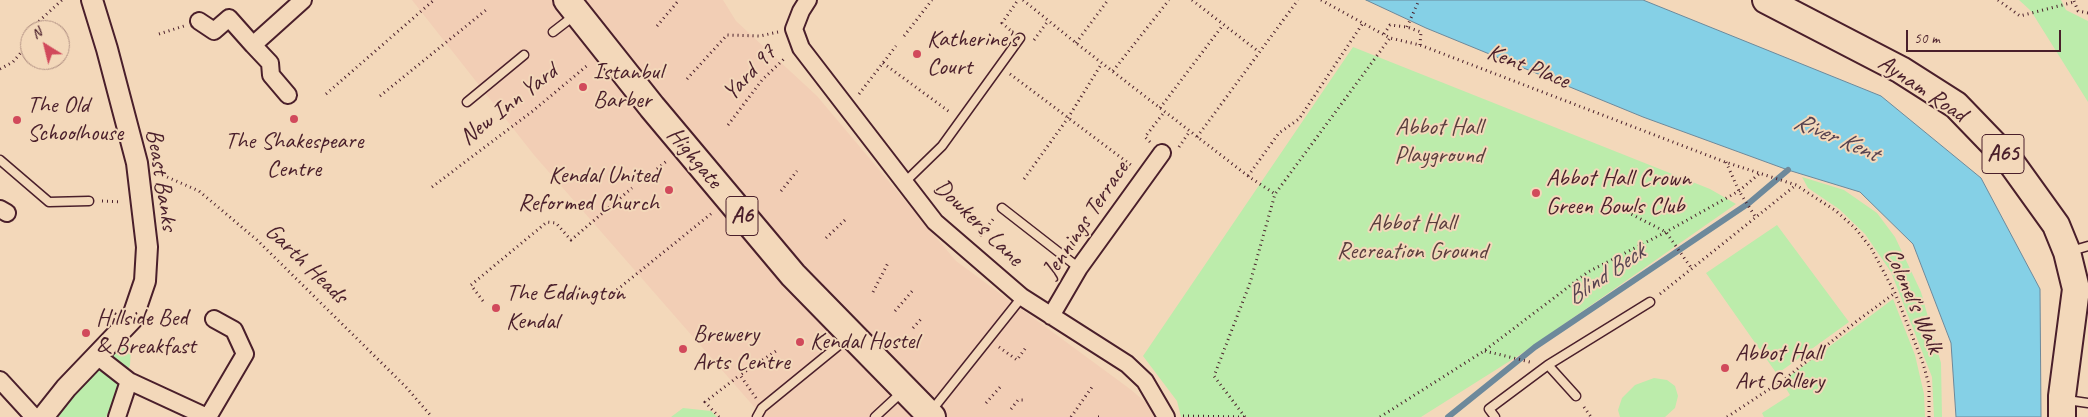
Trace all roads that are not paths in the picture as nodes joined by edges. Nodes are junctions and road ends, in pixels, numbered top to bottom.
1 (92, 0) edge
2 (302, 0) edge
3 (808, 0) edge
4 (1766, 0) edge
5 (572, 7) edge
6 (199, 21) road end
7 (553, 32) dead end
8 (1020, 38) dead end
9 (253, 45) junction
10 (524, 55) dead end
11 (288, 95) dead end
12 (467, 102) dead end
13 (1162, 152) dead end
14 (0, 160) edge
15 (904, 183) junction
16 (89, 200) road end
17 (1002, 208) road end
18 (2078, 249) edge
19 (1079, 268) junction
20 (1022, 297) junction
21 (1650, 302) road end
22 (1051, 316) junction
23 (214, 319) dead end
24 (851, 335) junction
25 (97, 356) junction
26 (1548, 365) junction
27 (0, 380) edge
28 (129, 381) junction
29 (906, 389) junction
30 (1576, 396) dead end
31 (2088, 403) edge
32 (2062, 408) edge
33 (931, 415) edge
34 (34, 417) edge
35 (43, 417) edge
36 (117, 417) edge
37 (208, 417) edge
38 (757, 417) edge
39 (875, 417) edge
40 (1166, 417) edge
41 (1495, 417) edge

1 - 25 street, Beast Banks
2 - 9 street
3 - 15 street, Dowkers Lane
4 - 18 highway, Aynam Road / A65
5 - 7 lane
5 - 24 highway, Highgate / A6
6 - 9 street
8 - 15 lane
9 - 11 street
10 - 12 lane
13 - 19 street, Jennings Terrace
14 - 16 lane
15 - 20 street, Dowkers Lane
17 - 19 lane
18 - 32 highway, Aynam Road / A65
19 - 22 street, Jennings Terrace
20 - 22 street, Dowkers Lane
20 - 33 lane
21 - 26 lane
22 - 40 street, Dowkers Lane
23 - 37 street
24 - 29 highway, Highgate / A6
24 - 38 lane
25 - 28 street
25 - 35 street, Beast Banks
26 - 30 lane
26 - 41 lane
27 - 34 street
28 - 36 street
28 - 37 street
29 - 33 highway, Highgate / A6
29 - 39 lane
31 - 32 lane

